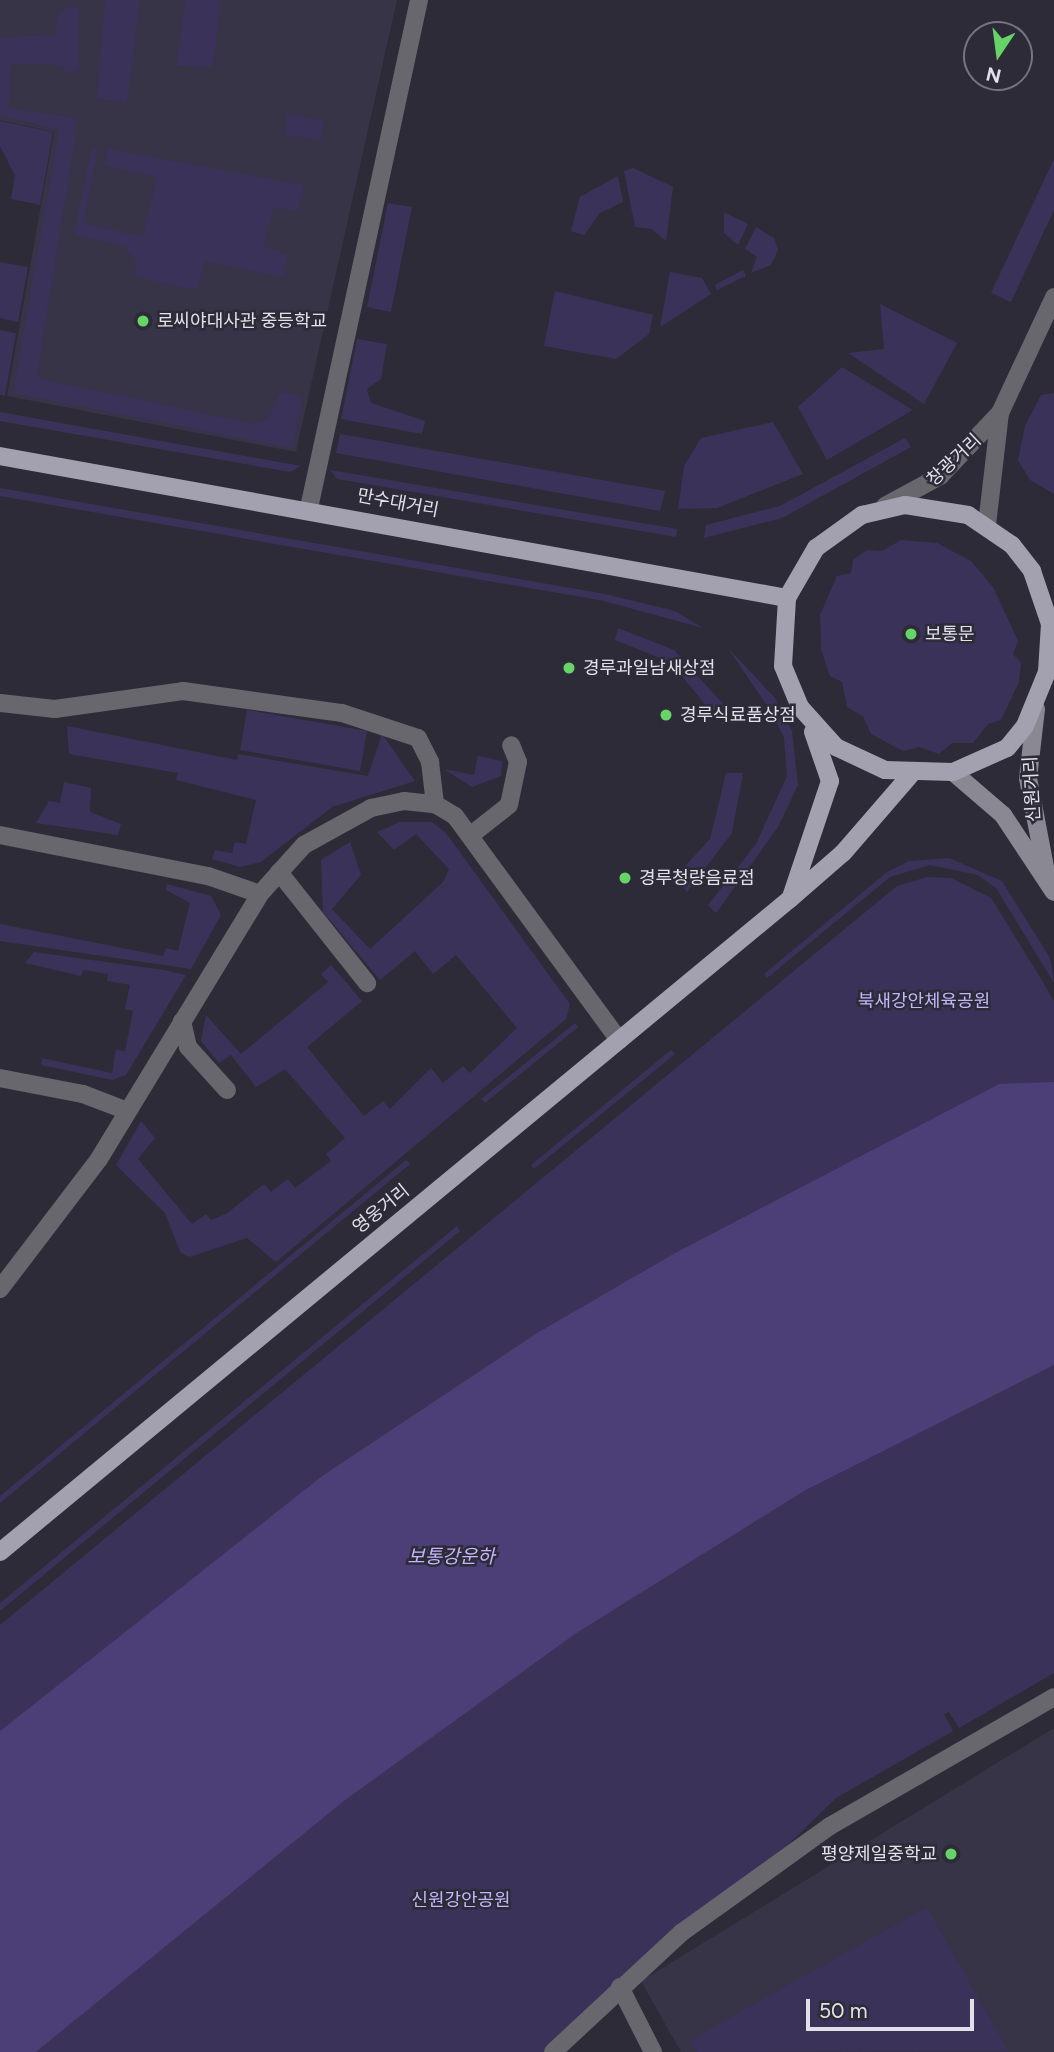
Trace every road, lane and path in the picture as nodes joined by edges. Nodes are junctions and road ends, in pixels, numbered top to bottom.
1 (419, 0) edge
2 (1054, 297) edge
3 (1000, 413) junction
4 (0, 456) edge
5 (309, 508) junction
6 (862, 515) junction
7 (987, 525) junction
8 (1049, 596) edge
9 (787, 598) junction
10 (1039, 698) junction
11 (0, 703) edge
12 (800, 707) junction
13 (510, 744) dead end
14 (953, 772) junction
15 (912, 773) junction
16 (435, 804) junction
17 (0, 835) edge
18 (471, 835) junction
19 (279, 872) junction
20 (1050, 885) edge
21 (260, 894) junction
22 (790, 899) junction
23 (367, 983) dead end
24 (182, 1021) junction
25 (619, 1040) junction
26 (0, 1078) edge
27 (227, 1090) dead end
28 (125, 1110) junction
29 (0, 1289) edge
30 (0, 1552) edge
31 (1054, 1697) edge
32 (620, 1987) junction
33 (552, 2052) edge
34 (653, 2052) edge

1 - 5 street
2 - 3 street, 창광거리
3 - 6 street, 창광거리
3 - 7 street, 창광거리
4 - 5 main road, 만수대거리
5 - 9 main road, 만수대거리
6 - 7 main road
6 - 9 main road
7 - 8 main road
8 - 10 main road
9 - 12 main road
10 - 14 main road
10 - 20 main road, 신원거리
11 - 16 street
12 - 15 main road
12 - 22 main road
13 - 18 street
14 - 15 main road
14 - 20 main road, 신원거리
15 - 22 main road, 영웅거리
16 - 18 street
16 - 19 street
17 - 21 street
18 - 25 street
19 - 21 street
19 - 23 street
21 - 24 street
22 - 25 main road, 영웅거리
24 - 27 street
24 - 28 street
25 - 30 main road, 영웅거리
26 - 28 street
28 - 29 street
31 - 32 street
32 - 33 street
32 - 34 street

